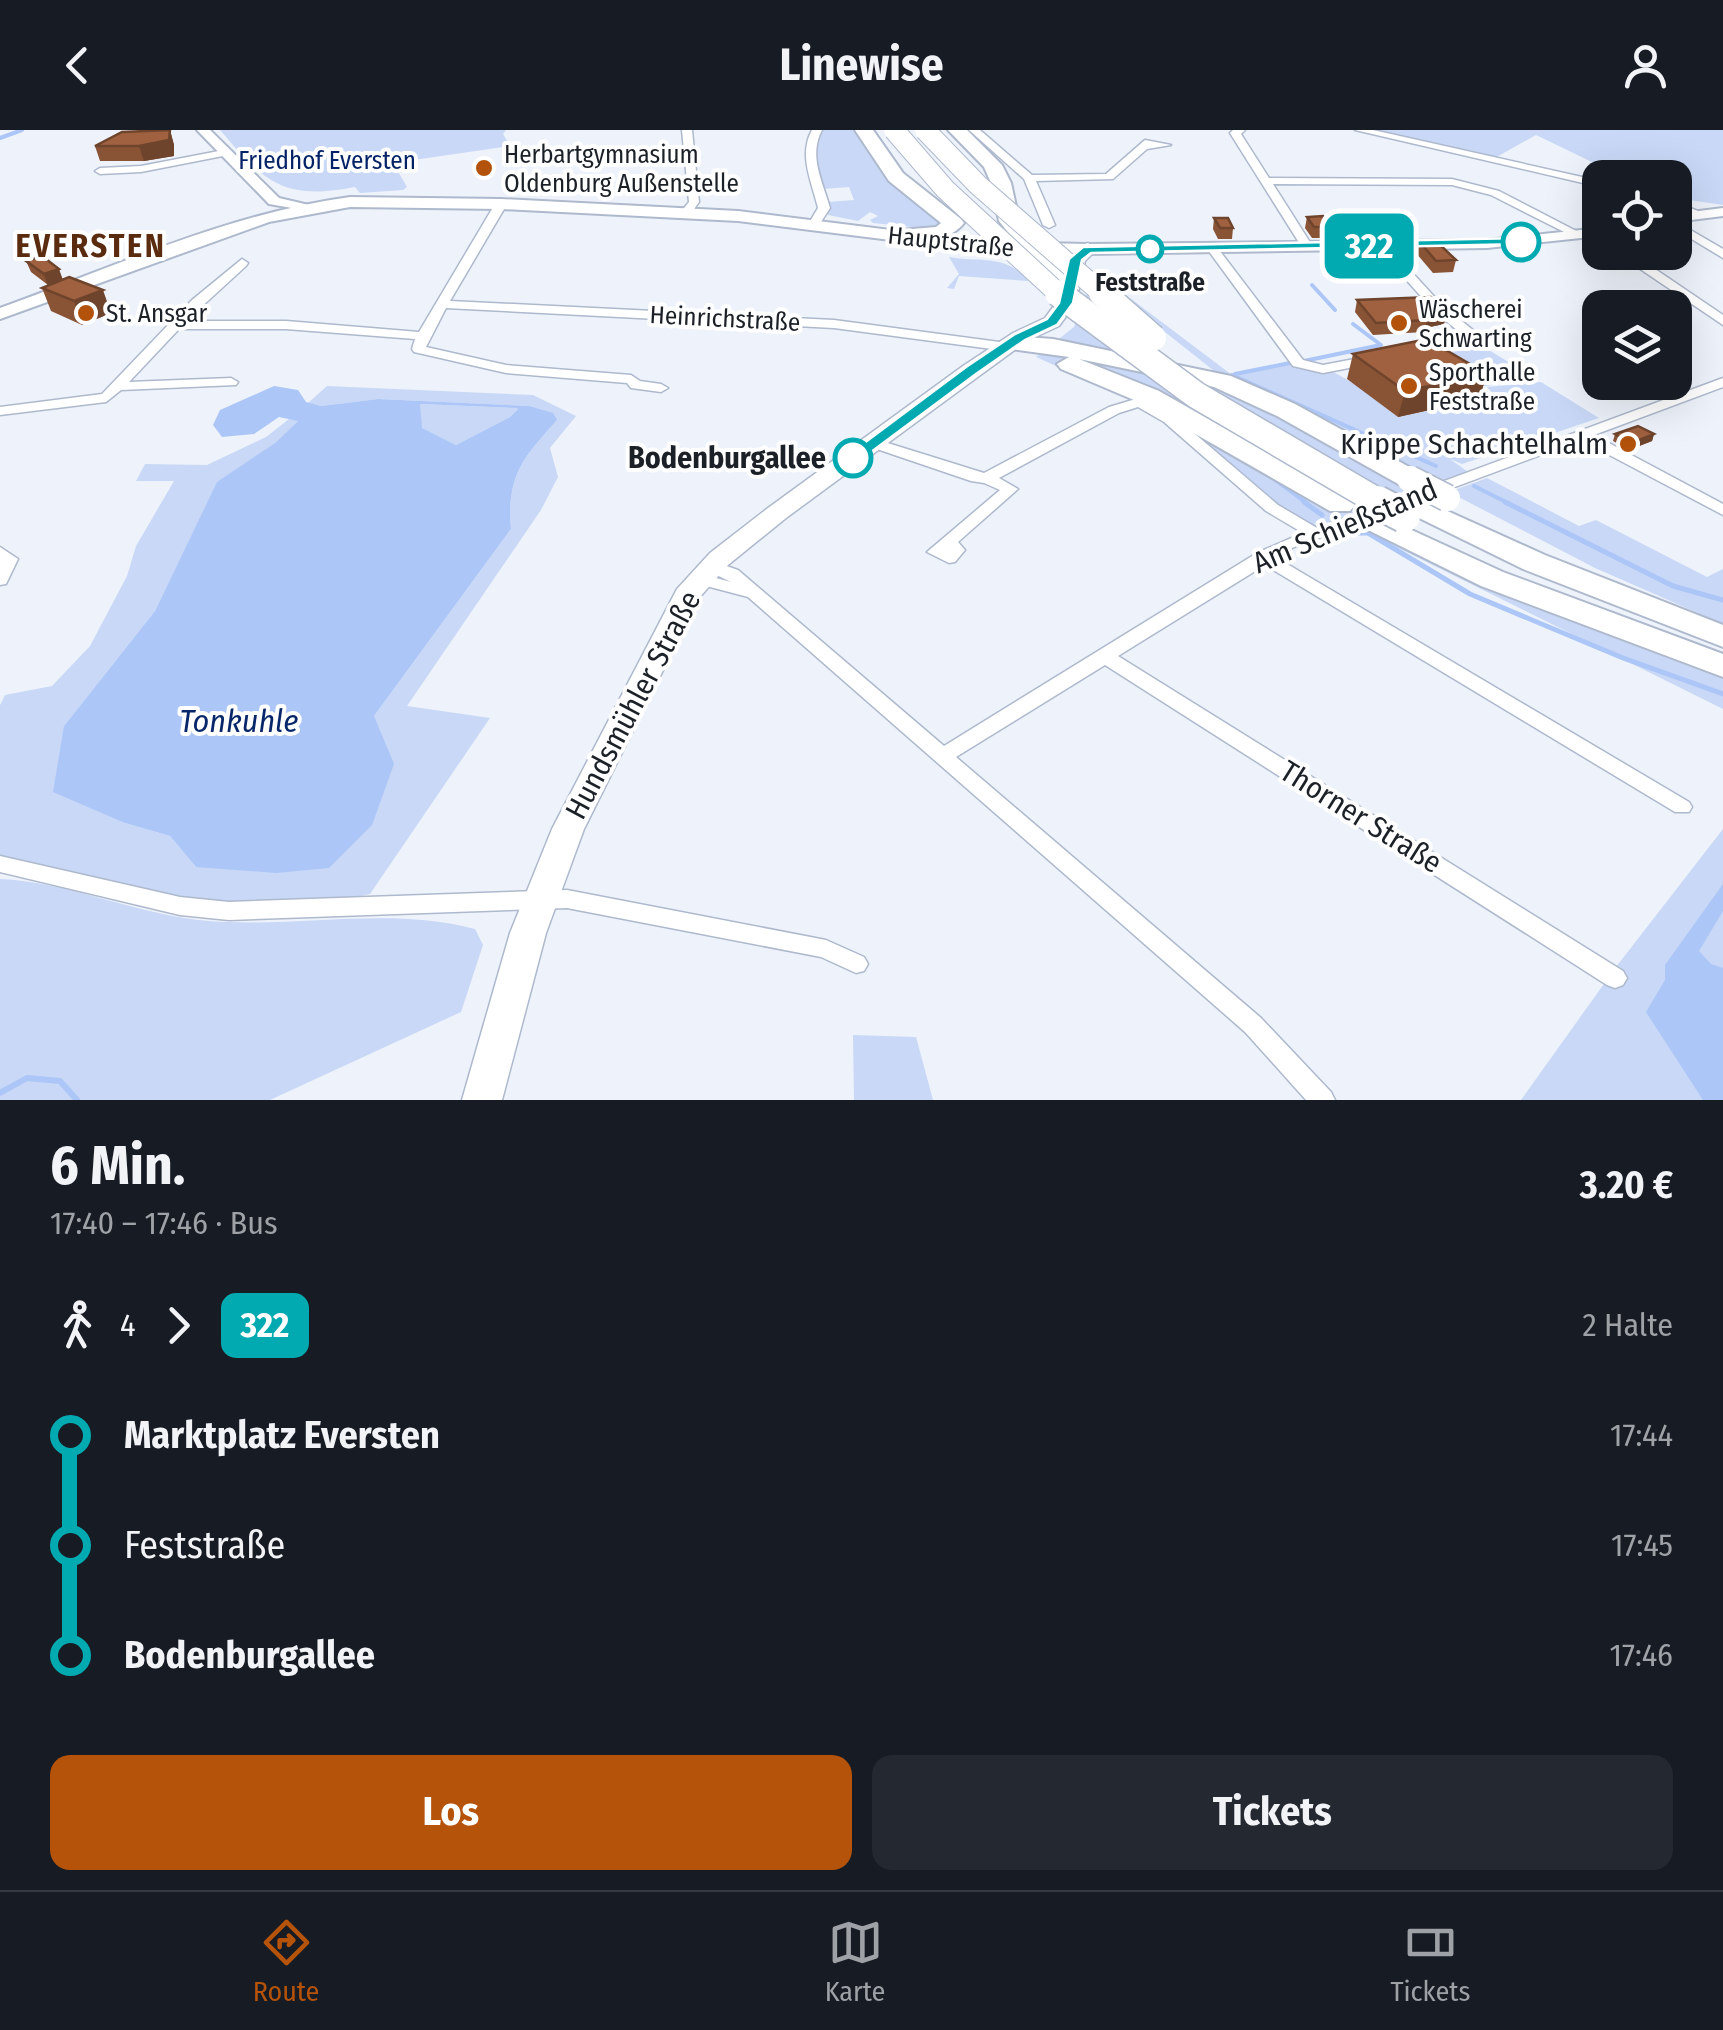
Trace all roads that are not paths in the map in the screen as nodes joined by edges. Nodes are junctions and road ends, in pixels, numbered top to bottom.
1 (203, 130) edge
2 (687, 130) edge
3 (817, 130) edge
4 (894, 130) edge
5 (925, 130) edge
6 (956, 130) edge
7 (974, 130) edge
8 (1240, 130) edge
9 (1360, 130) edge
10 (865, 132) edge
11 (1144, 146) dead end
12 (224, 152) junction
13 (100, 170) dead end
14 (1029, 178) junction
15 (1582, 180) edge
16 (1266, 181) junction
17 (915, 191) junction
18 (272, 204) junction
19 (501, 204) junction
20 (1692, 211) edge
21 (1723, 212) edge
22 (686, 213) junction
23 (1699, 214) junction
24 (1692, 216) edge
25 (815, 223) junction
26 (1048, 225) dead end
27 (1582, 231) edge
28 (1692, 233) edge
29 (896, 236) junction
30 (1582, 236) edge
31 (1382, 245) junction
32 (1308, 247) junction
33 (1212, 248) junction
34 (1026, 249) junction
35 (1088, 250) junction
36 (1723, 254) edge
37 (242, 263) dead end
38 (1648, 270) edge
39 (1068, 286) junction
40 (442, 304) junction
41 (0, 314) edge
42 (1723, 321) edge
43 (1052, 322) junction
44 (175, 326) junction
45 (1007, 342) junction
46 (421, 343) junction
47 (1408, 352) edge
48 (1389, 356) edge
49 (1117, 358) junction
50 (1723, 382) edge
51 (225, 384) dead end
52 (121, 386) junction
53 (661, 388) dead end
54 (1703, 390) junction
55 (1723, 400) edge
56 (0, 411) edge
57 (1582, 434) junction
58 (872, 443) junction
59 (987, 478) junction
60 (1723, 510) edge
61 (1413, 512) junction
62 (1314, 533) junction
63 (948, 541) dead end
64 (0, 552) edge
65 (1264, 557) junction
66 (707, 572) junction
67 (0, 580) edge
68 (1723, 636) edge
69 (1723, 654) edge
70 (1106, 657) junction
71 (1723, 666) edge
72 (943, 756) junction
73 (1682, 807) dead end
74 (0, 864) edge
75 (539, 900) junction
76 (856, 964) dead end
77 (1615, 978) dead end
78 (482, 1100) edge
79 (1322, 1100) edge

1 - 12 street
2 - 22 street
3 - 25 street
4 - 61 highway, bridge
5 - 61 highway, bridge
6 - 34 highway
7 - 14 street
8 - 16 street
9 - 15 street
10 - 17 highway
11 - 14 street
12 - 13 street
12 - 18 street
14 - 26 street
16 - 27 street
16 - 32 street
17 - 29 highway
17 - 34 highway
18 - 19 main road, Hauptstraße
18 - 41 main road, Hauptstraße
19 - 22 main road, Hauptstraße
19 - 40 street
20 - 23 street
21 - 23 street
22 - 25 main road, Hauptstraße
23 - 24 street
25 - 29 main road, Hauptstraße
28 - 36 street
29 - 34 main road, Hauptstraße
30 - 31 street, Hauptstraße
31 - 32 street, Hauptstraße
31 - 47 street
32 - 33 street, Hauptstraße
33 - 35 street, Hauptstraße
33 - 48 street
34 - 35 main road, Hauptstraße
34 - 39 main road
34 - 45 main road, Hundsmühler Straße
35 - 39 main road
37 - 44 street
38 - 42 street
39 - 43 main road
40 - 45 street, Heinrichstraße
40 - 46 street
43 - 45 main road, Hundsmühler Straße
43 - 49 highway
44 - 46 street
44 - 52 street
45 - 49 highway
45 - 58 main road, Hundsmühler Straße
45 - 61 highway
46 - 53 street
49 - 61 highway, bridge
50 - 54 street, Am Schießstand
51 - 52 street
52 - 56 street
54 - 55 street
54 - 57 street, Am Schießstand
57 - 60 street
57 - 62 street, Am Schießstand
58 - 59 street
58 - 66 main road, Hundsmühler Straße
59 - 62 street
59 - 63 street
61 - 68 highway
61 - 69 highway
61 - 71 highway
62 - 65 street, Am Schießstand
64 - 67 street
65 - 70 street, Am Schießstand
65 - 73 street
66 - 72 street
66 - 75 main road, Hundsmühler Straße
70 - 72 street, Am Schießstand
70 - 77 street, Thorner Straße
72 - 79 street
74 - 75 street
75 - 76 street
75 - 78 main road, Hundsmühler Straße

